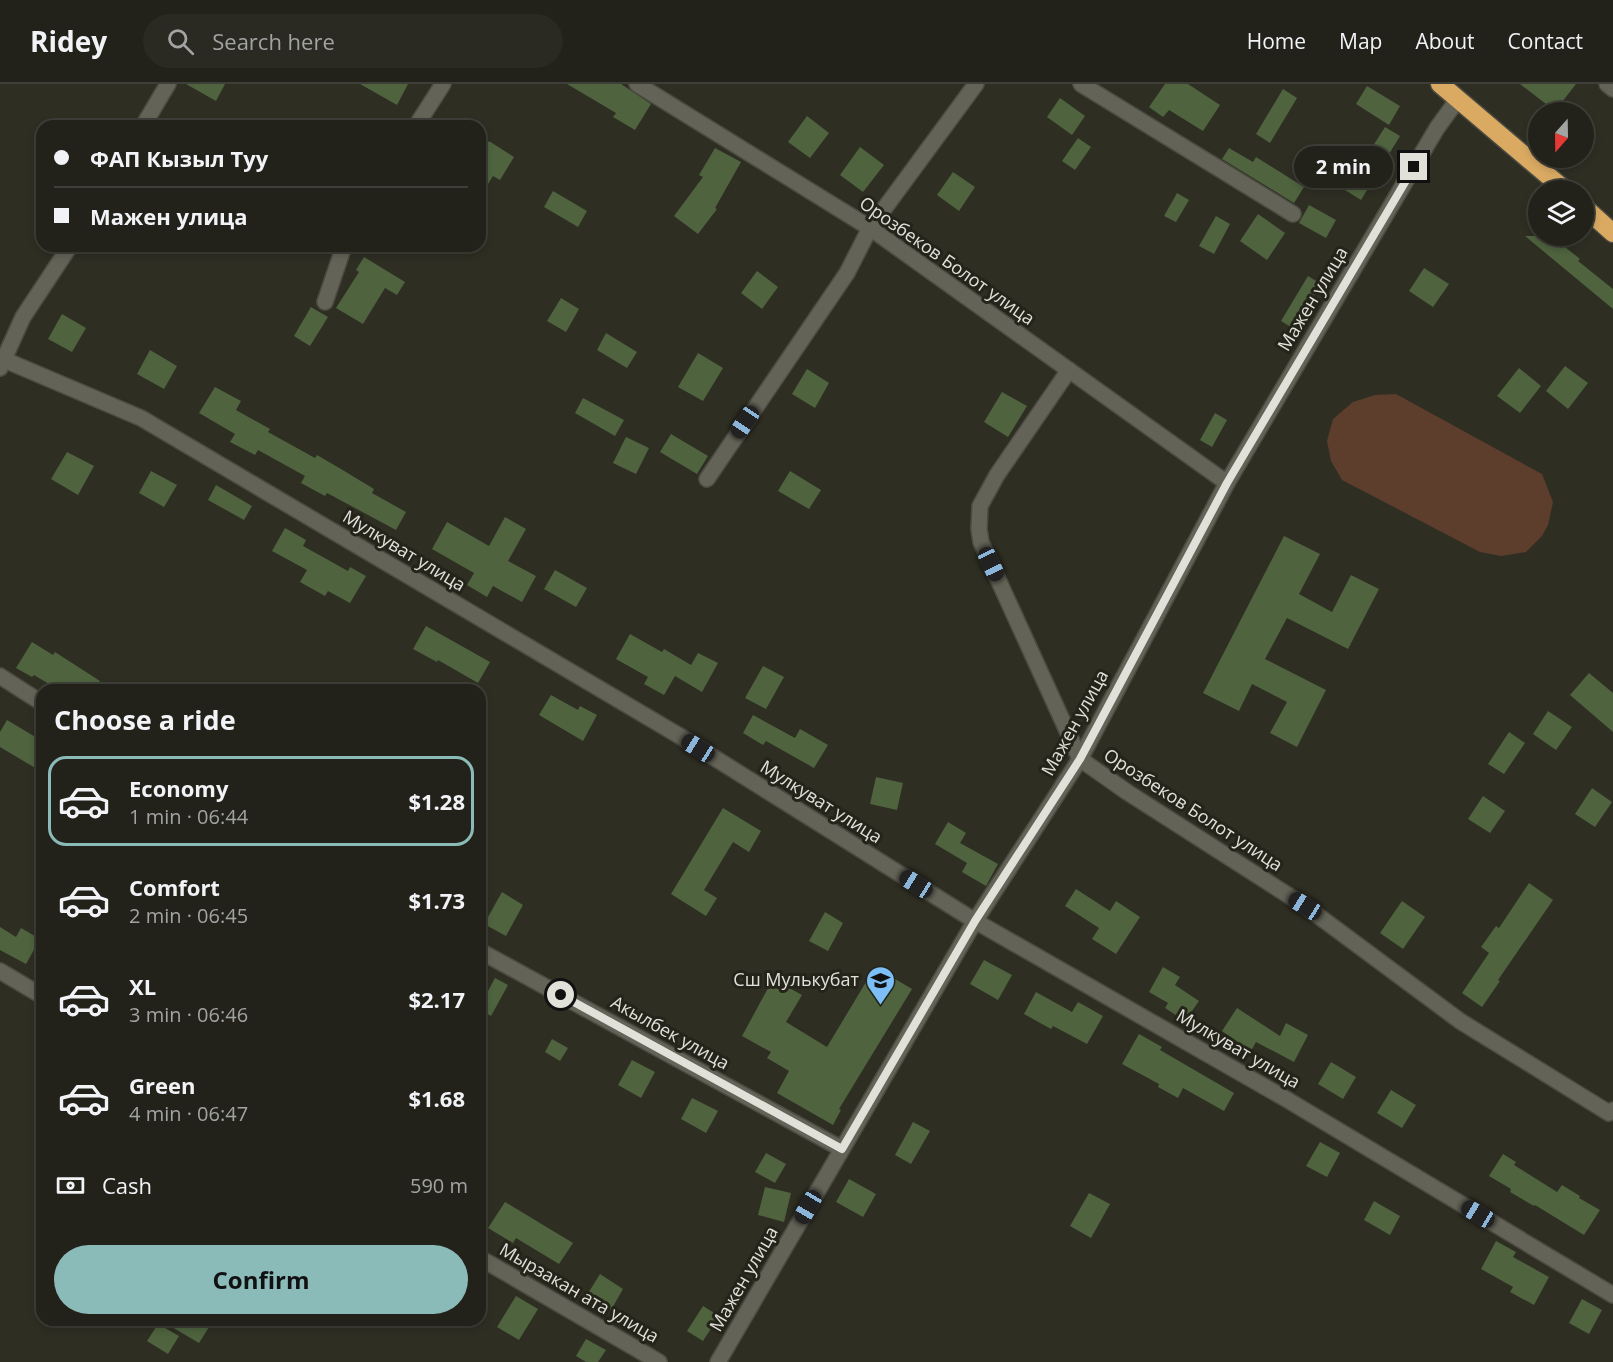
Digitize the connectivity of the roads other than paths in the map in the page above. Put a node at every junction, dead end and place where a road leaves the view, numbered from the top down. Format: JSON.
{"nodes":[{"id":1,"x":168,"y":84,"type":"edge"},
{"id":2,"x":443,"y":84,"type":"edge"},
{"id":3,"x":637,"y":84,"type":"edge"},
{"id":4,"x":976,"y":84,"type":"edge"},
{"id":5,"x":1081,"y":84,"type":"edge"},
{"id":6,"x":1440,"y":84,"type":"edge"},
{"id":7,"x":1607,"y":84,"type":"edge"},
{"id":8,"x":1613,"y":89,"type":"edge"},
{"id":9,"x":1458,"y":99,"type":"junction"},
{"id":10,"x":147,"y":120,"type":"edge"},
{"id":11,"x":420,"y":120,"type":"edge"},
{"id":12,"x":1553,"y":180,"type":"edge"},
{"id":13,"x":1293,"y":214,"type":"dead end"},
{"id":14,"x":1594,"y":216,"type":"edge"},
{"id":15,"x":870,"y":228,"type":"junction"},
{"id":16,"x":1613,"y":233,"type":"edge"},
{"id":17,"x":66,"y":252,"type":"edge"},
{"id":18,"x":342,"y":252,"type":"edge"},
{"id":19,"x":325,"y":302,"type":"dead end"},
{"id":20,"x":1,"y":362,"type":"edge"},
{"id":21,"x":1069,"y":370,"type":"junction"},
{"id":22,"x":707,"y":478,"type":"dead end"},
{"id":23,"x":1227,"y":483,"type":"junction"},
{"id":24,"x":0,"y":676,"type":"edge"},
{"id":25,"x":36,"y":699,"type":"edge"},
{"id":26,"x":1080,"y":759,"type":"junction"},
{"id":27,"x":975,"y":921,"type":"junction"},
{"id":28,"x":486,"y":954,"type":"edge"},
{"id":29,"x":0,"y":971,"type":"edge"},
{"id":30,"x":36,"y":992,"type":"edge"},
{"id":31,"x":1613,"y":1110,"type":"edge"},
{"id":32,"x":842,"y":1149,"type":"junction"},
{"id":33,"x":486,"y":1261,"type":"edge"},
{"id":34,"x":1613,"y":1295,"type":"edge"},
{"id":35,"x":659,"y":1362,"type":"edge"},
{"id":36,"x":718,"y":1362,"type":"edge"}],
"edges":[{"from":1,"to":10,"type":"street"},
{"from":2,"to":11,"type":"street"},
{"from":3,"to":15,"type":"street","name":"Орозбеков Болот улица"},
{"from":4,"to":15,"type":"street"},
{"from":5,"to":13,"type":"street"},
{"from":6,"to":9,"type":"highway"},
{"from":7,"to":8,"type":"street"},
{"from":9,"to":12,"type":"highway"},
{"from":9,"to":23,"type":"street","name":"Мажен улица"},
{"from":14,"to":16,"type":"highway"},
{"from":15,"to":21,"type":"street","name":"Орозбеков Болот улица"},
{"from":15,"to":22,"type":"street"},
{"from":17,"to":20,"type":"street"},
{"from":18,"to":19,"type":"street"},
{"from":20,"to":27,"type":"street","name":"Мулкуват улица"},
{"from":21,"to":23,"type":"street","name":"Орозбеков Болот улица"},
{"from":21,"to":26,"type":"street","name":"Орозбеков Болот улица"},
{"from":23,"to":26,"type":"street","name":"Мажен улица"},
{"from":24,"to":25,"type":"street"},
{"from":26,"to":27,"type":"street","name":"Мажен улица"},
{"from":26,"to":31,"type":"street","name":"Орозбеков Болот улица"},
{"from":27,"to":32,"type":"street","name":"Мажен улица"},
{"from":27,"to":34,"type":"street","name":"Мулкуват улица"},
{"from":28,"to":32,"type":"street","name":"Акылбек улица"},
{"from":29,"to":30,"type":"street"},
{"from":32,"to":36,"type":"street","name":"Мажен улица"},
{"from":33,"to":35,"type":"street","name":"Мырзакан ата улица"}]}
